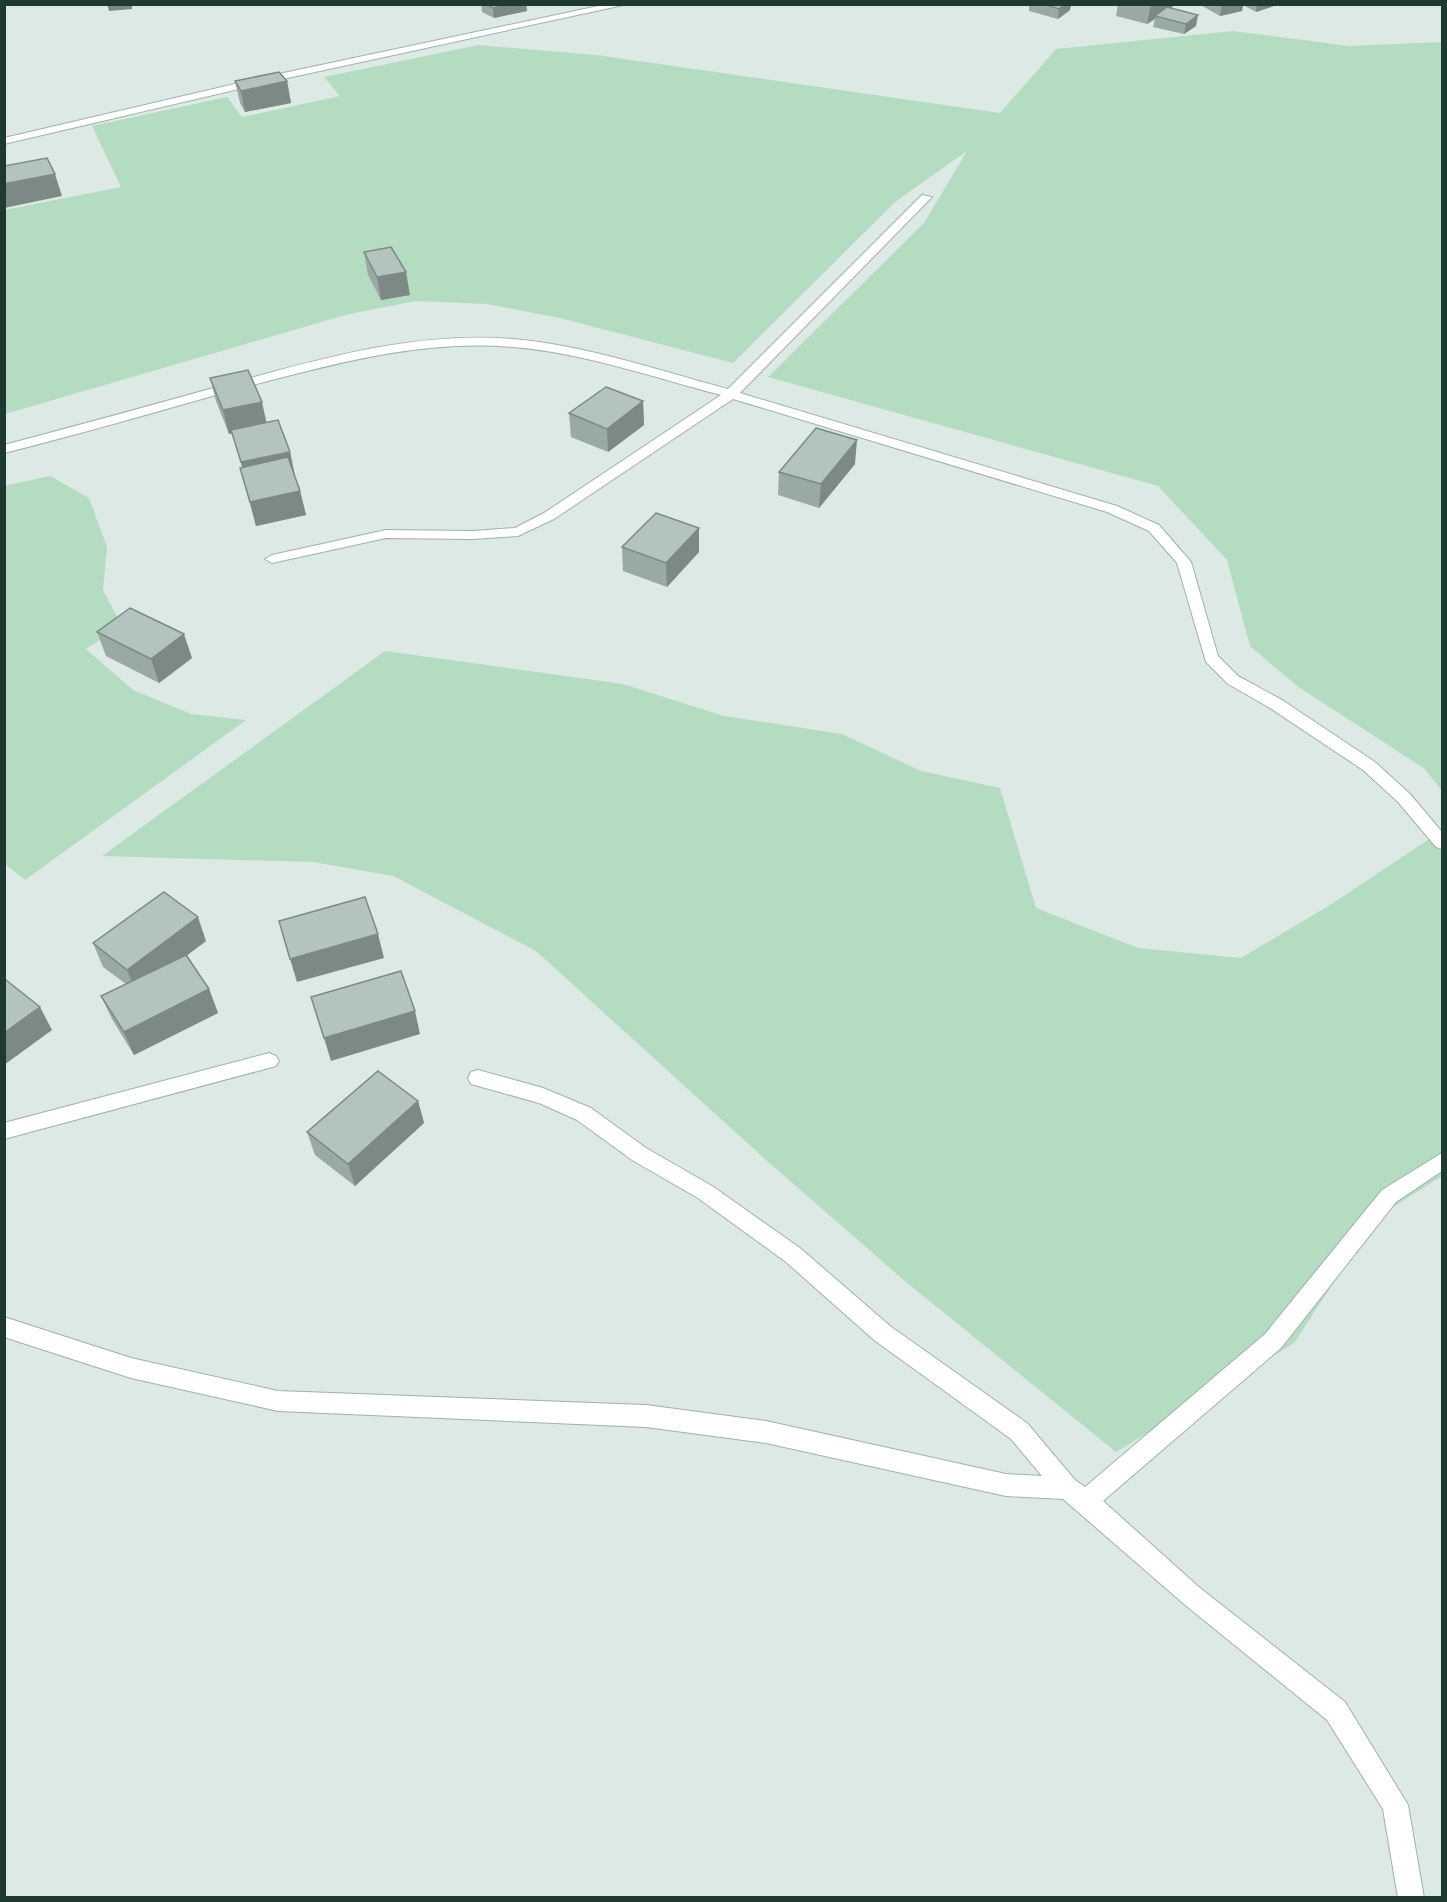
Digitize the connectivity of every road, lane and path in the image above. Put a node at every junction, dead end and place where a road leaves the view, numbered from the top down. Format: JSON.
{"nodes":[{"id":1,"x":624,"y":4,"type":"edge"},
{"id":2,"x":4,"y":141,"type":"edge"},
{"id":3,"x":926,"y":197,"type":"dead end"},
{"id":4,"x":731,"y":394,"type":"junction"},
{"id":5,"x":4,"y":449,"type":"edge"},
{"id":6,"x":272,"y":559,"type":"dead end"},
{"id":7,"x":1443,"y":843,"type":"edge"},
{"id":8,"x":269,"y":1061,"type":"dead end"},
{"id":9,"x":478,"y":1078,"type":"dead end"},
{"id":10,"x":4,"y":1131,"type":"edge"},
{"id":11,"x":1443,"y":1161,"type":"edge"},
{"id":12,"x":4,"y":1327,"type":"edge"},
{"id":13,"x":1076,"y":1495,"type":"junction"},
{"id":14,"x":1411,"y":1898,"type":"edge"}],
"edges":[{"from":1,"to":2,"type":"street"},
{"from":3,"to":4,"type":"street"},
{"from":4,"to":5,"type":"street"},
{"from":4,"to":6,"type":"street"},
{"from":4,"to":7,"type":"street"},
{"from":8,"to":10,"type":"street"},
{"from":9,"to":13,"type":"street"},
{"from":11,"to":13,"type":"street"},
{"from":12,"to":13,"type":"street"},
{"from":13,"to":14,"type":"street"}]}
